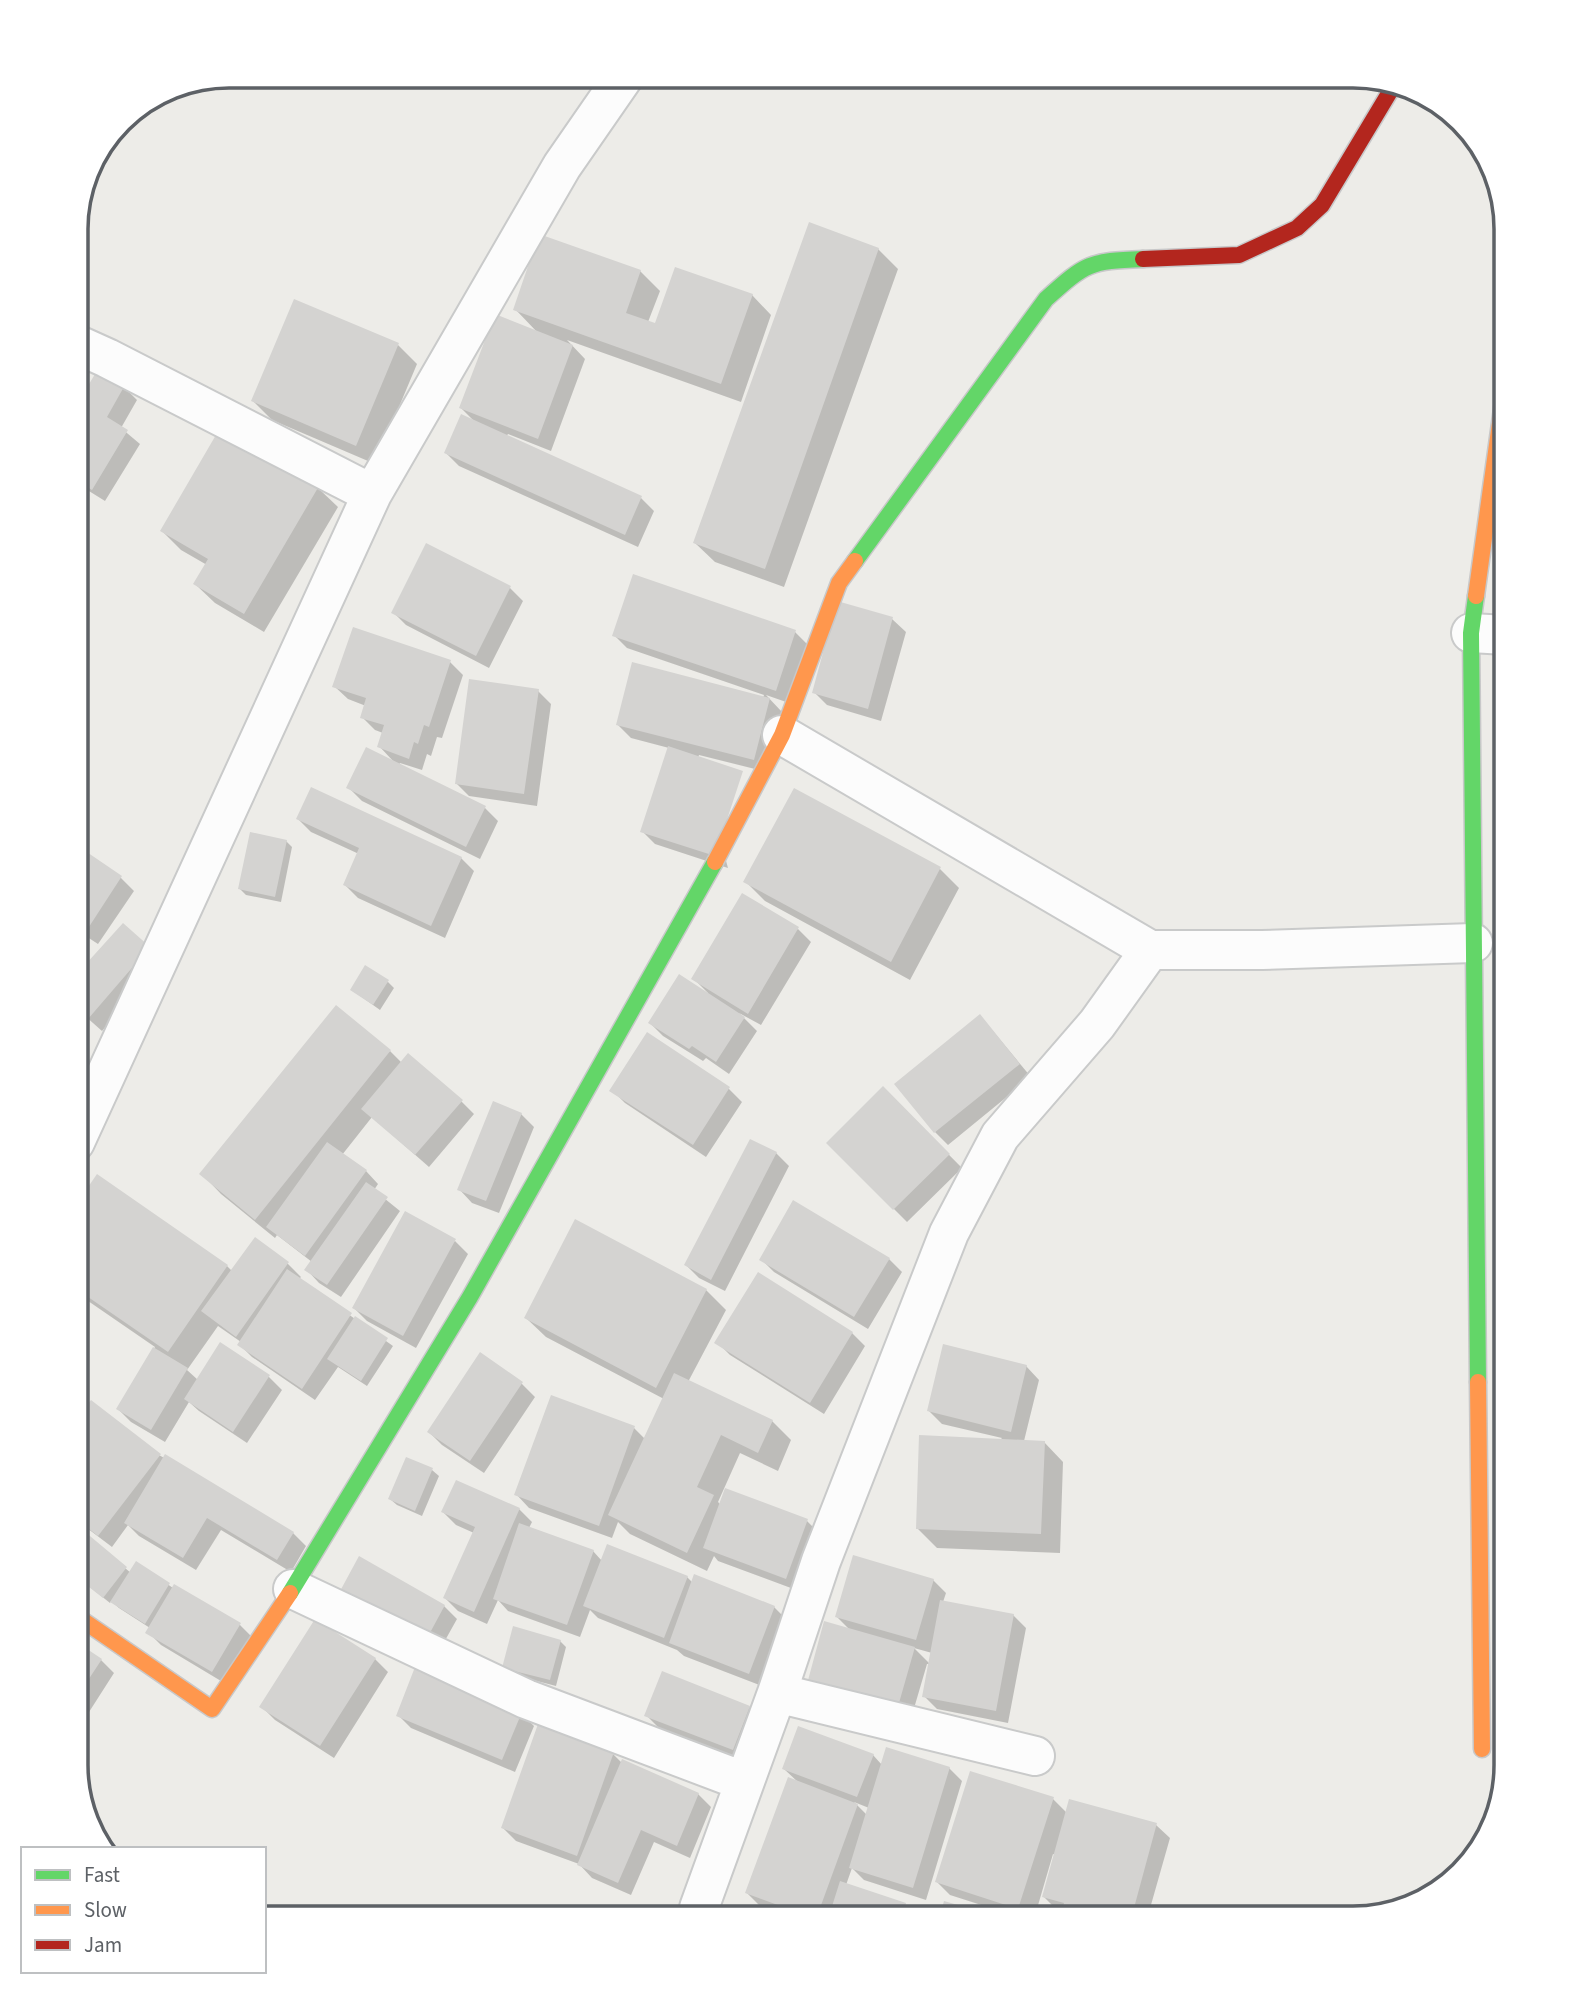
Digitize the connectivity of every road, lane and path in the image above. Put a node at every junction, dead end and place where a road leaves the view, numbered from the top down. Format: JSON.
{"nodes":[{"id":1,"x":616,"y":88,"type":"edge"},
{"id":2,"x":1389,"y":93,"type":"edge"},
{"id":3,"x":88,"y":349,"type":"edge"},
{"id":4,"x":372,"y":494,"type":"junction"},
{"id":5,"x":1494,"y":549,"type":"edge"},
{"id":6,"x":1488,"y":634,"type":"edge"},
{"id":7,"x":782,"y":735,"type":"junction"},
{"id":8,"x":1473,"y":943,"type":"junction"},
{"id":9,"x":1150,"y":950,"type":"junction"},
{"id":10,"x":88,"y":1114,"type":"edge"},
{"id":11,"x":293,"y":1588,"type":"junction"},
{"id":12,"x":88,"y":1624,"type":"edge"},
{"id":13,"x":777,"y":1693,"type":"junction"},
{"id":14,"x":1482,"y":1749,"type":"dead end"},
{"id":15,"x":1035,"y":1755,"type":"dead end"},
{"id":16,"x":743,"y":1781,"type":"junction"},
{"id":17,"x":700,"y":1906,"type":"edge"}],
"edges":[{"from":1,"to":4,"type":"street"},
{"from":2,"to":7,"type":"street"},
{"from":3,"to":4,"type":"street"},
{"from":4,"to":10,"type":"street"},
{"from":5,"to":6,"type":"street"},
{"from":6,"to":8,"type":"street"},
{"from":7,"to":9,"type":"street"},
{"from":7,"to":11,"type":"street"},
{"from":8,"to":9,"type":"street"},
{"from":8,"to":14,"type":"street"},
{"from":9,"to":13,"type":"street"},
{"from":11,"to":12,"type":"street"},
{"from":11,"to":16,"type":"street"},
{"from":13,"to":15,"type":"street"},
{"from":13,"to":16,"type":"street"},
{"from":16,"to":17,"type":"street"}]}
